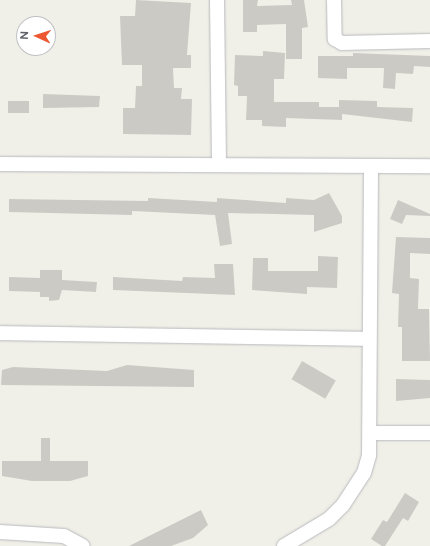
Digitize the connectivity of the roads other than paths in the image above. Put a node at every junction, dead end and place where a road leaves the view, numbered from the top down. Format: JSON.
{"nodes":[{"id":1,"x":217,"y":0,"type":"edge"},
{"id":2,"x":334,"y":0,"type":"edge"},
{"id":3,"x":430,"y":41,"type":"edge"},
{"id":4,"x":0,"y":164,"type":"edge"},
{"id":5,"x":219,"y":165,"type":"junction"},
{"id":6,"x":371,"y":166,"type":"junction"},
{"id":7,"x":430,"y":166,"type":"edge"},
{"id":8,"x":0,"y":333,"type":"edge"},
{"id":9,"x":369,"y":340,"type":"junction"},
{"id":10,"x":371,"y":433,"type":"junction"},
{"id":11,"x":430,"y":433,"type":"edge"},
{"id":12,"x":0,"y":532,"type":"edge"},
{"id":13,"x":83,"y":546,"type":"edge"},
{"id":14,"x":284,"y":546,"type":"edge"}],
"edges":[{"from":1,"to":5,"type":"street"},
{"from":2,"to":3,"type":"street"},
{"from":4,"to":5,"type":"street"},
{"from":5,"to":6,"type":"street"},
{"from":6,"to":7,"type":"street"},
{"from":6,"to":9,"type":"street"},
{"from":8,"to":9,"type":"street"},
{"from":9,"to":10,"type":"street"},
{"from":10,"to":11,"type":"street"},
{"from":10,"to":14,"type":"street"},
{"from":12,"to":13,"type":"street"}]}
